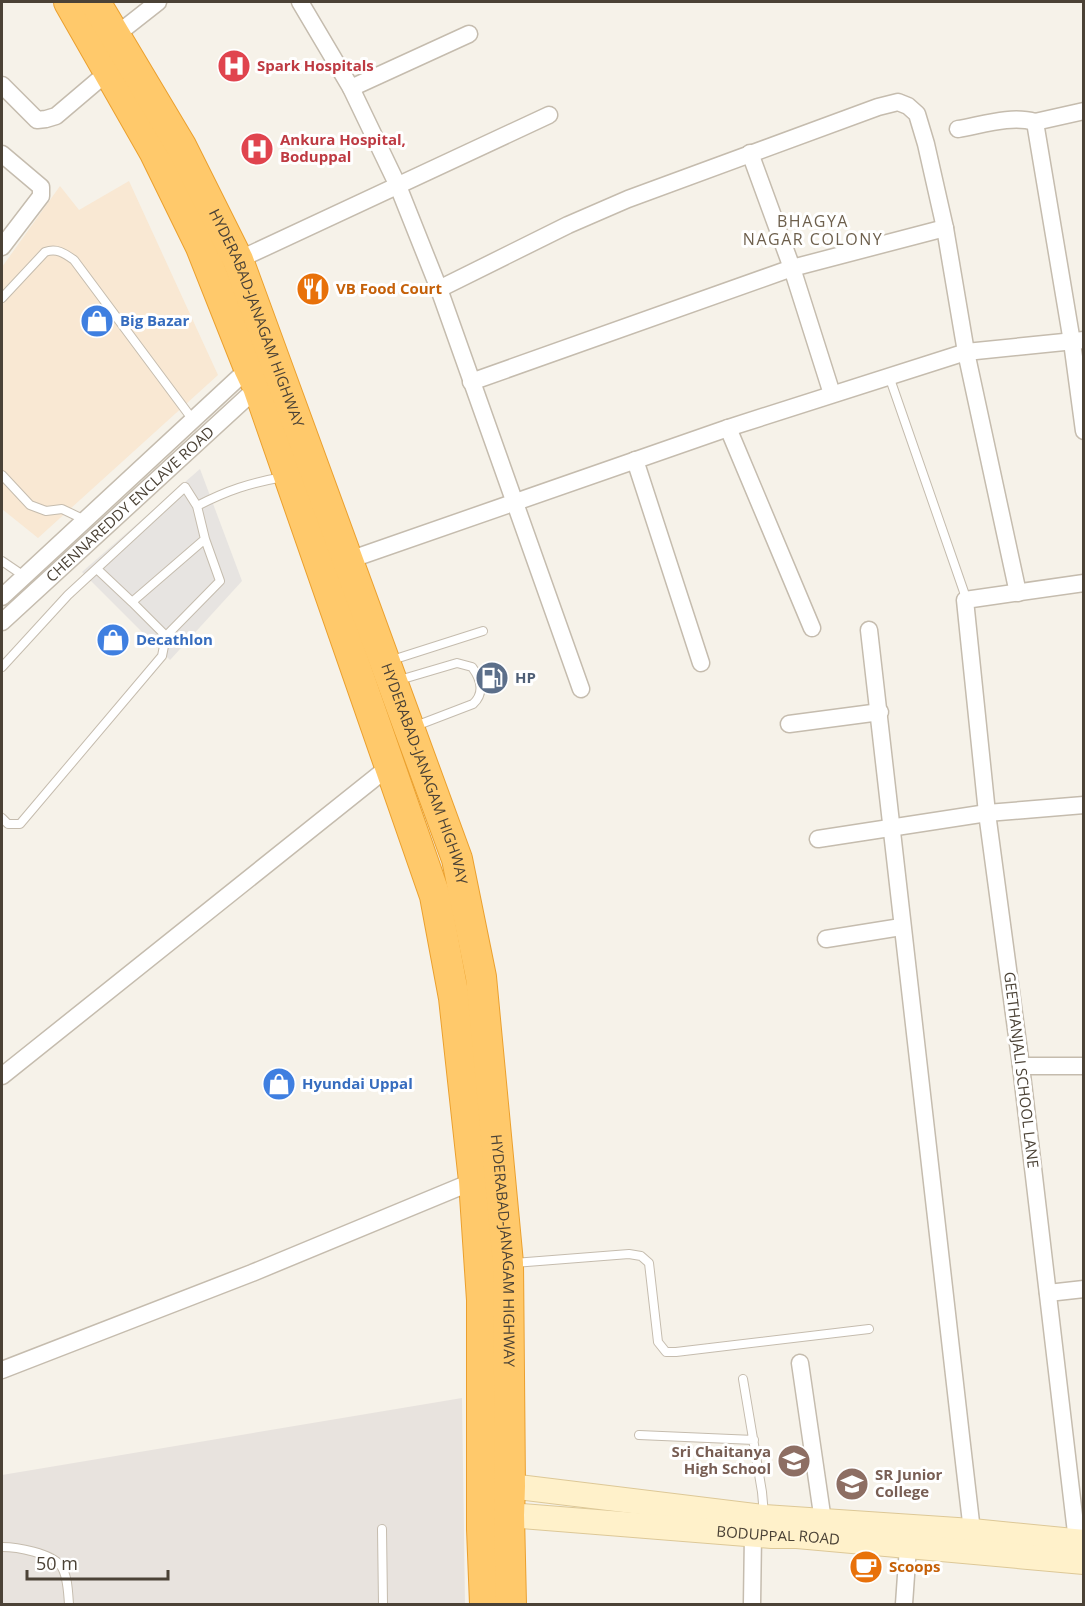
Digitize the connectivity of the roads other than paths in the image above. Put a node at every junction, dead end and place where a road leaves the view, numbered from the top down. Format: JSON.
{"nodes":[{"id":1,"x":69,"y":2,"type":"edge"},
{"id":2,"x":95,"y":2,"type":"edge"},
{"id":3,"x":158,"y":2,"type":"edge"},
{"id":4,"x":300,"y":2,"type":"edge"},
{"id":5,"x":469,"y":34,"type":"dead end"},
{"id":6,"x":116,"y":35,"type":"junction"},
{"id":7,"x":121,"y":76,"type":"junction"},
{"id":8,"x":2,"y":85,"type":"edge"},
{"id":9,"x":351,"y":88,"type":"junction"},
{"id":10,"x":1083,"y":111,"type":"edge"},
{"id":11,"x":549,"y":115,"type":"dead end"},
{"id":12,"x":1035,"y":122,"type":"junction"},
{"id":13,"x":958,"y":129,"type":"dead end"},
{"id":14,"x":750,"y":153,"type":"junction"},
{"id":15,"x":2,"y":154,"type":"edge"},
{"id":16,"x":398,"y":186,"type":"junction"},
{"id":17,"x":945,"y":228,"type":"junction"},
{"id":18,"x":2,"y":247,"type":"edge"},
{"id":19,"x":238,"y":260,"type":"junction"},
{"id":20,"x":792,"y":268,"type":"junction"},
{"id":21,"x":439,"y":289,"type":"junction"},
{"id":22,"x":2,"y":298,"type":"edge"},
{"id":23,"x":1078,"y":341,"type":"edge"},
{"id":24,"x":966,"y":352,"type":"junction"},
{"id":25,"x":890,"y":376,"type":"junction"},
{"id":26,"x":254,"y":377,"type":"junction"},
{"id":27,"x":471,"y":381,"type":"junction"},
{"id":28,"x":832,"y":394,"type":"junction"},
{"id":29,"x":193,"y":420,"type":"junction"},
{"id":30,"x":728,"y":428,"type":"junction"},
{"id":31,"x":1083,"y":431,"type":"edge"},
{"id":32,"x":635,"y":460,"type":"junction"},
{"id":33,"x":2,"y":475,"type":"edge"},
{"id":34,"x":290,"y":475,"type":"junction"},
{"id":35,"x":514,"y":502,"type":"junction"},
{"id":36,"x":197,"y":506,"type":"junction"},
{"id":37,"x":85,"y":520,"type":"junction"},
{"id":38,"x":205,"y":539,"type":"junction"},
{"id":39,"x":349,"y":560,"type":"junction"},
{"id":40,"x":2,"y":561,"type":"edge"},
{"id":41,"x":97,"y":569,"type":"junction"},
{"id":42,"x":24,"y":576,"type":"junction"},
{"id":43,"x":1083,"y":583,"type":"edge"},
{"id":44,"x":1018,"y":593,"type":"junction"},
{"id":45,"x":2,"y":597,"type":"edge"},
{"id":46,"x":965,"y":600,"type":"junction"},
{"id":47,"x":132,"y":602,"type":"junction"},
{"id":48,"x":2,"y":622,"type":"edge"},
{"id":49,"x":812,"y":628,"type":"dead end"},
{"id":50,"x":869,"y":630,"type":"dead end"},
{"id":51,"x":483,"y":631,"type":"dead end"},
{"id":52,"x":166,"y":636,"type":"junction"},
{"id":53,"x":701,"y":663,"type":"dead end"},
{"id":54,"x":2,"y":667,"type":"edge"},
{"id":55,"x":389,"y":672,"type":"junction"},
{"id":56,"x":581,"y":689,"type":"dead end"},
{"id":57,"x":879,"y":712,"type":"junction"},
{"id":58,"x":789,"y":724,"type":"dead end"},
{"id":59,"x":410,"y":728,"type":"junction"},
{"id":60,"x":391,"y":765,"type":"junction"},
{"id":61,"x":1083,"y":805,"type":"edge"},
{"id":62,"x":987,"y":813,"type":"junction"},
{"id":63,"x":2,"y":818,"type":"edge"},
{"id":64,"x":892,"y":827,"type":"junction"},
{"id":65,"x":818,"y":839,"type":"dead end"},
{"id":66,"x":901,"y":927,"type":"junction"},
{"id":67,"x":826,"y":939,"type":"dead end"},
{"id":68,"x":1022,"y":1066,"type":"junction"},
{"id":69,"x":1083,"y":1066,"type":"edge"},
{"id":70,"x":2,"y":1076,"type":"edge"},
{"id":71,"x":482,"y":1133,"type":"junction"},
{"id":72,"x":474,"y":1181,"type":"junction"},
{"id":73,"x":508,"y":1263,"type":"junction"},
{"id":74,"x":1083,"y":1289,"type":"edge"},
{"id":75,"x":1048,"y":1293,"type":"junction"},
{"id":76,"x":869,"y":1329,"type":"dead end"},
{"id":77,"x":800,"y":1363,"type":"dead end"},
{"id":78,"x":2,"y":1370,"type":"edge"},
{"id":79,"x":743,"y":1379,"type":"dead end"},
{"id":80,"x":639,"y":1436,"type":"dead end"},
{"id":81,"x":754,"y":1440,"type":"junction"},
{"id":82,"x":509,"y":1500,"type":"junction"},
{"id":83,"x":823,"y":1521,"type":"junction"},
{"id":84,"x":758,"y":1526,"type":"junction"},
{"id":85,"x":382,"y":1529,"type":"dead end"},
{"id":86,"x":972,"y":1531,"type":"junction"},
{"id":87,"x":2,"y":1547,"type":"edge"},
{"id":88,"x":908,"y":1547,"type":"junction"},
{"id":89,"x":1081,"y":1548,"type":"edge"},
{"id":90,"x":69,"y":1605,"type":"edge"},
{"id":91,"x":383,"y":1605,"type":"edge"},
{"id":92,"x":485,"y":1605,"type":"edge"},
{"id":93,"x":511,"y":1605,"type":"edge"},
{"id":94,"x":752,"y":1605,"type":"edge"},
{"id":95,"x":904,"y":1605,"type":"edge"}],
"edges":[{"from":1,"to":7,"type":"highway","name":"HYDERABAD-JANAGAM HIGHWAY"},
{"from":2,"to":6,"type":"highway","name":"HYDERABAD-JANAGAM HIGHWAY"},
{"from":3,"to":6,"type":"street"},
{"from":4,"to":9,"type":"street"},
{"from":5,"to":9,"type":"street"},
{"from":6,"to":7,"type":"highway","name":"HYDERABAD-JANAGAM HIGHWAY"},
{"from":7,"to":8,"type":"street"},
{"from":7,"to":19,"type":"highway","name":"HYDERABAD-JANAGAM HIGHWAY"},
{"from":7,"to":26,"type":"highway","name":"HYDERABAD-JANAGAM HIGHWAY"},
{"from":9,"to":16,"type":"street"},
{"from":10,"to":12,"type":"street"},
{"from":11,"to":16,"type":"street"},
{"from":12,"to":13,"type":"street"},
{"from":12,"to":23,"type":"street"},
{"from":14,"to":17,"type":"street"},
{"from":14,"to":20,"type":"street"},
{"from":14,"to":21,"type":"street"},
{"from":15,"to":18,"type":"street"},
{"from":16,"to":19,"type":"street"},
{"from":16,"to":21,"type":"street"},
{"from":17,"to":20,"type":"street"},
{"from":17,"to":24,"type":"street"},
{"from":19,"to":39,"type":"highway","name":"HYDERABAD-JANAGAM HIGHWAY"},
{"from":20,"to":27,"type":"street"},
{"from":20,"to":28,"type":"street"},
{"from":21,"to":27,"type":"street"},
{"from":22,"to":29,"type":"lane"},
{"from":23,"to":24,"type":"street"},
{"from":23,"to":31,"type":"street"},
{"from":24,"to":25,"type":"street"},
{"from":24,"to":44,"type":"street"},
{"from":25,"to":28,"type":"street"},
{"from":25,"to":46,"type":"lane"},
{"from":26,"to":29,"type":"street","name":"CHENNAREDDY ENCLAVE ROAD"},
{"from":26,"to":34,"type":"highway","name":"HYDERABAD-JANAGAM HIGHWAY"},
{"from":26,"to":48,"type":"street","name":"CHENNAREDDY ENCLAVE ROAD"},
{"from":27,"to":35,"type":"street"},
{"from":28,"to":30,"type":"street"},
{"from":29,"to":37,"type":"street","name":"CHENNAREDDY ENCLAVE ROAD"},
{"from":30,"to":32,"type":"street"},
{"from":30,"to":49,"type":"street"},
{"from":32,"to":35,"type":"street"},
{"from":32,"to":53,"type":"street"},
{"from":33,"to":37,"type":"lane"},
{"from":34,"to":36,"type":"lane"},
{"from":34,"to":60,"type":"highway","name":"HYDERABAD-JANAGAM HIGHWAY"},
{"from":35,"to":39,"type":"street"},
{"from":35,"to":56,"type":"street"},
{"from":36,"to":38,"type":"lane"},
{"from":36,"to":41,"type":"lane"},
{"from":37,"to":42,"type":"street","name":"CHENNAREDDY ENCLAVE ROAD"},
{"from":38,"to":47,"type":"lane"},
{"from":38,"to":52,"type":"lane"},
{"from":39,"to":55,"type":"highway","name":"HYDERABAD-JANAGAM HIGHWAY"},
{"from":40,"to":42,"type":"lane"},
{"from":41,"to":47,"type":"lane"},
{"from":41,"to":54,"type":"lane"},
{"from":42,"to":45,"type":"street","name":"CHENNAREDDY ENCLAVE ROAD"},
{"from":43,"to":44,"type":"street"},
{"from":44,"to":46,"type":"street"},
{"from":46,"to":62,"type":"street","name":"GEETHANJALI SCHOOL LANE"},
{"from":47,"to":52,"type":"lane"},
{"from":50,"to":57,"type":"street"},
{"from":51,"to":55,"type":"lane"},
{"from":52,"to":63,"type":"lane"},
{"from":55,"to":59,"type":"highway","name":"HYDERABAD-JANAGAM HIGHWAY"},
{"from":55,"to":59,"type":"lane"},
{"from":57,"to":58,"type":"street"},
{"from":57,"to":64,"type":"street"},
{"from":59,"to":71,"type":"highway","name":"HYDERABAD-JANAGAM HIGHWAY"},
{"from":60,"to":70,"type":"street"},
{"from":60,"to":71,"type":"highway","name":"HYDERABAD-JANAGAM HIGHWAY"},
{"from":61,"to":62,"type":"street"},
{"from":62,"to":64,"type":"street"},
{"from":62,"to":68,"type":"street","name":"GEETHANJALI SCHOOL LANE"},
{"from":64,"to":65,"type":"street"},
{"from":64,"to":66,"type":"street"},
{"from":66,"to":67,"type":"street"},
{"from":66,"to":86,"type":"street"},
{"from":68,"to":69,"type":"street"},
{"from":68,"to":75,"type":"street","name":"GEETHANJALI SCHOOL LANE"},
{"from":71,"to":72,"type":"highway","name":"HYDERABAD-JANAGAM HIGHWAY"},
{"from":71,"to":73,"type":"highway","name":"HYDERABAD-JANAGAM HIGHWAY"},
{"from":72,"to":78,"type":"street"},
{"from":72,"to":92,"type":"highway","name":"HYDERABAD-JANAGAM HIGHWAY"},
{"from":73,"to":76,"type":"lane"},
{"from":73,"to":82,"type":"highway","name":"HYDERABAD-JANAGAM HIGHWAY"},
{"from":74,"to":75,"type":"street"},
{"from":75,"to":89,"type":"street","name":"GEETHANJALI SCHOOL LANE"},
{"from":77,"to":83,"type":"street"},
{"from":79,"to":81,"type":"lane"},
{"from":80,"to":81,"type":"lane"},
{"from":81,"to":84,"type":"lane"},
{"from":82,"to":84,"type":"street","name":"BODUPPAL ROAD"},
{"from":82,"to":93,"type":"highway","name":"HYDERABAD-JANAGAM HIGHWAY"},
{"from":83,"to":84,"type":"street","name":"BODUPPAL ROAD"},
{"from":83,"to":86,"type":"street","name":"BODUPPAL ROAD"},
{"from":84,"to":88,"type":"street","name":"BODUPPAL ROAD"},
{"from":84,"to":94,"type":"street"},
{"from":85,"to":91,"type":"lane"},
{"from":86,"to":89,"type":"street","name":"BODUPPAL ROAD"},
{"from":87,"to":90,"type":"lane"},
{"from":88,"to":89,"type":"street","name":"BODUPPAL ROAD"},
{"from":88,"to":95,"type":"street"}]}
